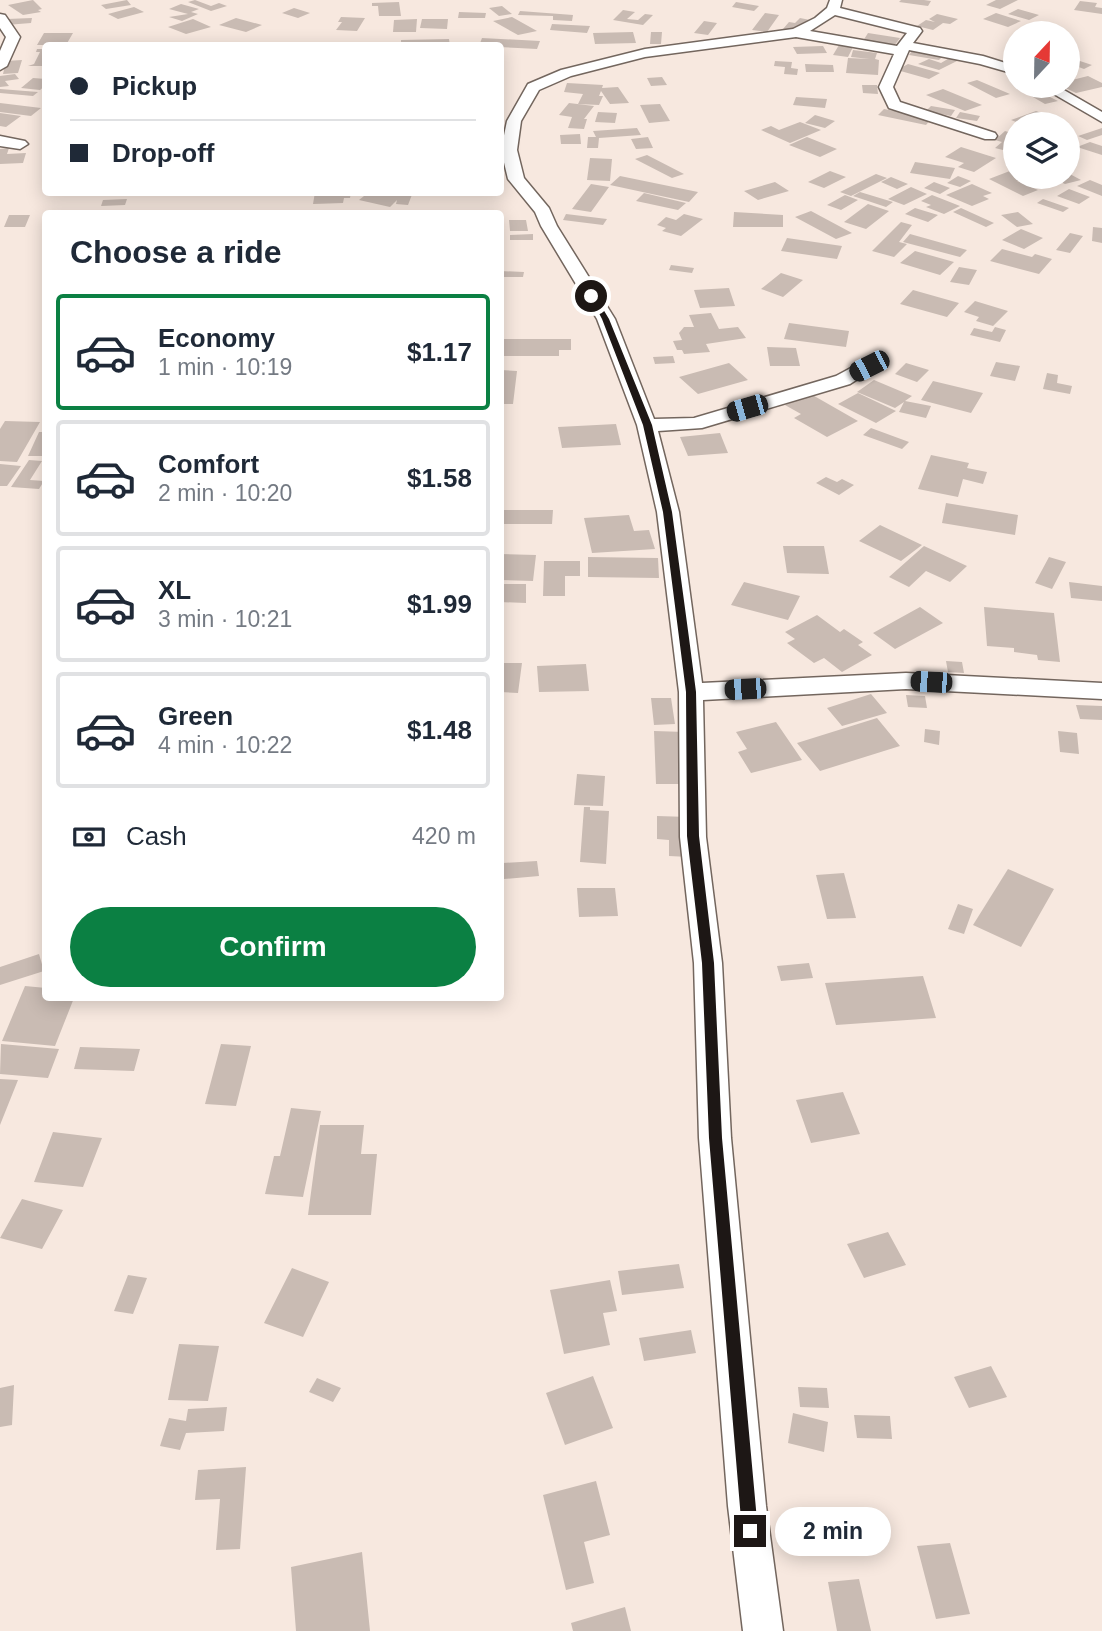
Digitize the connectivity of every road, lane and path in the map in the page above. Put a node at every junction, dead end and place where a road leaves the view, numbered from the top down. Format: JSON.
{"nodes":[{"id":1,"x":834,"y":5,"type":"edge"},
{"id":2,"x":0,"y":18,"type":"edge"},
{"id":3,"x":796,"y":33,"type":"junction"},
{"id":4,"x":903,"y":48,"type":"junction"},
{"id":5,"x":0,"y":66,"type":"edge"},
{"id":6,"x":1003,"y":66,"type":"edge"},
{"id":7,"x":1068,"y":98,"type":"edge"},
{"id":8,"x":1102,"y":118,"type":"edge"},
{"id":9,"x":990,"y":136,"type":"dead end"},
{"id":10,"x":0,"y":141,"type":"edge"},
{"id":11,"x":20,"y":144,"type":"dead end"},
{"id":12,"x":869,"y":366,"type":"dead end"},
{"id":13,"x":647,"y":425,"type":"junction"},
{"id":14,"x":1102,"y":691,"type":"edge"},
{"id":15,"x":691,"y":692,"type":"junction"},
{"id":16,"x":763,"y":1631,"type":"edge"}],
"edges":[{"from":1,"to":3,"type":"street"},
{"from":1,"to":4,"type":"street"},
{"from":2,"to":5,"type":"street"},
{"from":3,"to":4,"type":"street"},
{"from":3,"to":13,"type":"street"},
{"from":4,"to":6,"type":"street"},
{"from":4,"to":9,"type":"street"},
{"from":7,"to":8,"type":"street"},
{"from":10,"to":11,"type":"street"},
{"from":12,"to":13,"type":"street"},
{"from":13,"to":15,"type":"street"},
{"from":14,"to":15,"type":"street"},
{"from":15,"to":16,"type":"street"}]}
